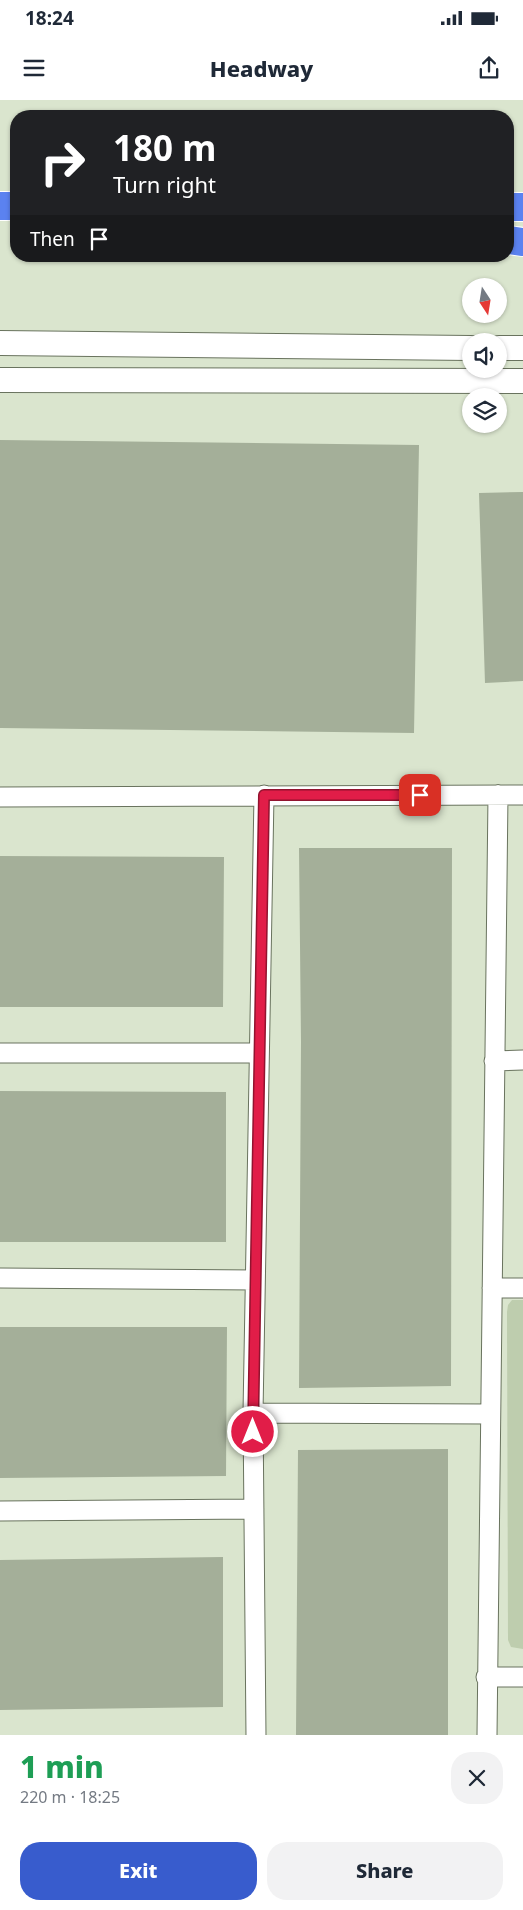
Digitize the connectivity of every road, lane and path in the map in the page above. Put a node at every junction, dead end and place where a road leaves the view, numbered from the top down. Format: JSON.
{"nodes":[{"id":1,"x":0,"y":343,"type":"edge"},
{"id":2,"x":462,"y":348,"type":"edge"},
{"id":3,"x":507,"y":348,"type":"edge"},
{"id":4,"x":523,"y":348,"type":"edge"},
{"id":5,"x":0,"y":380,"type":"edge"},
{"id":6,"x":523,"y":381,"type":"edge"},
{"id":7,"x":264,"y":795,"type":"junction"},
{"id":8,"x":498,"y":795,"type":"junction"},
{"id":9,"x":523,"y":796,"type":"edge"},
{"id":10,"x":0,"y":797,"type":"edge"},
{"id":11,"x":0,"y":1053,"type":"edge"},
{"id":12,"x":259,"y":1053,"type":"junction"},
{"id":13,"x":523,"y":1060,"type":"edge"},
{"id":14,"x":494,"y":1061,"type":"junction"},
{"id":15,"x":0,"y":1278,"type":"edge"},
{"id":16,"x":255,"y":1280,"type":"junction"},
{"id":17,"x":492,"y":1288,"type":"junction"},
{"id":18,"x":523,"y":1288,"type":"edge"},
{"id":19,"x":253,"y":1413,"type":"junction"},
{"id":20,"x":489,"y":1414,"type":"junction"},
{"id":21,"x":254,"y":1509,"type":"junction"},
{"id":22,"x":0,"y":1510,"type":"edge"},
{"id":23,"x":486,"y":1677,"type":"junction"},
{"id":24,"x":523,"y":1677,"type":"edge"},
{"id":25,"x":256,"y":1735,"type":"edge"},
{"id":26,"x":487,"y":1735,"type":"edge"}],
"edges":[{"from":1,"to":2,"type":"street"},
{"from":3,"to":4,"type":"street"},
{"from":5,"to":6,"type":"street"},
{"from":7,"to":8,"type":"street"},
{"from":7,"to":10,"type":"street"},
{"from":7,"to":12,"type":"street"},
{"from":8,"to":9,"type":"street"},
{"from":8,"to":14,"type":"street"},
{"from":11,"to":12,"type":"street"},
{"from":12,"to":16,"type":"street"},
{"from":13,"to":14,"type":"street"},
{"from":14,"to":17,"type":"street"},
{"from":15,"to":16,"type":"street"},
{"from":16,"to":19,"type":"street"},
{"from":17,"to":18,"type":"street"},
{"from":17,"to":20,"type":"street"},
{"from":19,"to":20,"type":"street"},
{"from":19,"to":21,"type":"street"},
{"from":20,"to":23,"type":"street"},
{"from":21,"to":22,"type":"street"},
{"from":21,"to":25,"type":"street"},
{"from":23,"to":24,"type":"street"},
{"from":23,"to":26,"type":"street"}]}
